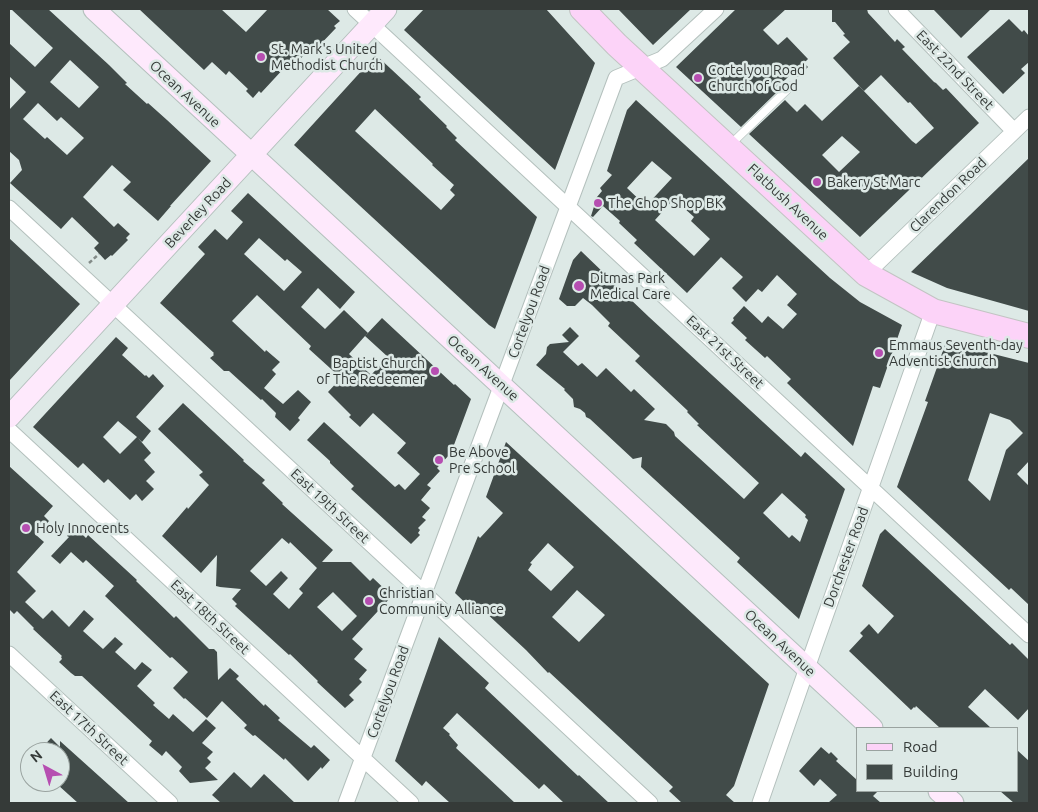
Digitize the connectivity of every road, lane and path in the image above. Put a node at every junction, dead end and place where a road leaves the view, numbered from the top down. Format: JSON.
{"nodes":[{"id":1,"x":95,"y":9,"type":"edge"},
{"id":2,"x":355,"y":9,"type":"edge"},
{"id":3,"x":386,"y":9,"type":"edge"},
{"id":4,"x":582,"y":9,"type":"edge"},
{"id":5,"x":716,"y":9,"type":"edge"},
{"id":6,"x":896,"y":9,"type":"edge"},
{"id":7,"x":372,"y":24,"type":"junction"},
{"id":8,"x":641,"y":67,"type":"junction"},
{"id":9,"x":791,"y":86,"type":"dead end"},
{"id":10,"x":1029,"y":117,"type":"edge"},
{"id":11,"x":1014,"y":131,"type":"junction"},
{"id":12,"x":727,"y":147,"type":"junction"},
{"id":13,"x":251,"y":155,"type":"junction"},
{"id":14,"x":569,"y":207,"type":"junction"},
{"id":15,"x":9,"y":208,"type":"edge"},
{"id":16,"x":99,"y":254,"type":"dead end"},
{"id":17,"x":88,"y":265,"type":"dead end"},
{"id":18,"x":866,"y":274,"type":"junction"},
{"id":19,"x":112,"y":305,"type":"junction"},
{"id":20,"x":933,"y":311,"type":"junction"},
{"id":21,"x":1029,"y":336,"type":"edge"},
{"id":22,"x":502,"y":385,"type":"junction"},
{"id":23,"x":9,"y":417,"type":"edge"},
{"id":24,"x":9,"y":430,"type":"edge"},
{"id":25,"x":871,"y":487,"type":"junction"},
{"id":26,"x":424,"y":594,"type":"junction"},
{"id":27,"x":1029,"y":635,"type":"edge"},
{"id":28,"x":9,"y":654,"type":"edge"},
{"id":29,"x":807,"y":668,"type":"junction"},
{"id":30,"x":871,"y":727,"type":"edge"},
{"id":31,"x":363,"y":759,"type":"junction"},
{"id":32,"x":941,"y":792,"type":"edge"},
{"id":33,"x":170,"y":803,"type":"edge"},
{"id":34,"x":346,"y":803,"type":"edge"},
{"id":35,"x":411,"y":803,"type":"edge"},
{"id":36,"x":650,"y":803,"type":"edge"},
{"id":37,"x":760,"y":803,"type":"edge"},
{"id":38,"x":953,"y":803,"type":"edge"}],
"edges":[{"from":1,"to":13,"type":"main road","name":"Ocean Avenue"},
{"from":2,"to":7,"type":"street","name":"East 21st Street"},
{"from":3,"to":7,"type":"main road","name":"Beverley Road"},
{"from":4,"to":8,"type":"main road","name":"Flatbush Avenue"},
{"from":5,"to":8,"type":"street","name":"Cortelyou Road"},
{"from":6,"to":11,"type":"street","name":"East 22nd Street"},
{"from":7,"to":13,"type":"main road","name":"Beverley Road"},
{"from":7,"to":14,"type":"street","name":"East 21st Street"},
{"from":8,"to":12,"type":"main road","name":"Flatbush Avenue"},
{"from":8,"to":14,"type":"street","name":"Cortelyou Road"},
{"from":9,"to":12,"type":"lane"},
{"from":10,"to":11,"type":"street","name":"Clarendon Road"},
{"from":11,"to":18,"type":"street","name":"Clarendon Road"},
{"from":12,"to":18,"type":"main road","name":"Flatbush Avenue"},
{"from":13,"to":19,"type":"main road","name":"Beverley Road"},
{"from":13,"to":22,"type":"main road","name":"Ocean Avenue"},
{"from":14,"to":22,"type":"street","name":"Cortelyou Road"},
{"from":14,"to":25,"type":"street","name":"East 21st Street"},
{"from":15,"to":19,"type":"street","name":"East 19th Street"},
{"from":16,"to":17,"type":"path"},
{"from":18,"to":20,"type":"main road","name":"Flatbush Avenue"},
{"from":19,"to":23,"type":"main road","name":"Beverley Road"},
{"from":19,"to":26,"type":"street","name":"East 19th Street"},
{"from":20,"to":21,"type":"main road","name":"Flatbush Avenue"},
{"from":20,"to":25,"type":"street","name":"Dorchester Road"},
{"from":22,"to":26,"type":"street","name":"Cortelyou Road"},
{"from":22,"to":29,"type":"main road","name":"Ocean Avenue"},
{"from":24,"to":31,"type":"street","name":"East 18th Street"},
{"from":25,"to":27,"type":"street","name":"East 21st Street"},
{"from":25,"to":29,"type":"street","name":"Dorchester Road"},
{"from":26,"to":31,"type":"street","name":"Cortelyou Road"},
{"from":26,"to":36,"type":"street","name":"East 19th Street"},
{"from":28,"to":33,"type":"street","name":"East 17th Street"},
{"from":29,"to":30,"type":"main road","name":"Ocean Avenue"},
{"from":29,"to":37,"type":"street","name":"Dorchester Road"},
{"from":31,"to":34,"type":"street","name":"Cortelyou Road"},
{"from":31,"to":35,"type":"street","name":"East 18th Street"},
{"from":32,"to":38,"type":"main road"}]}
